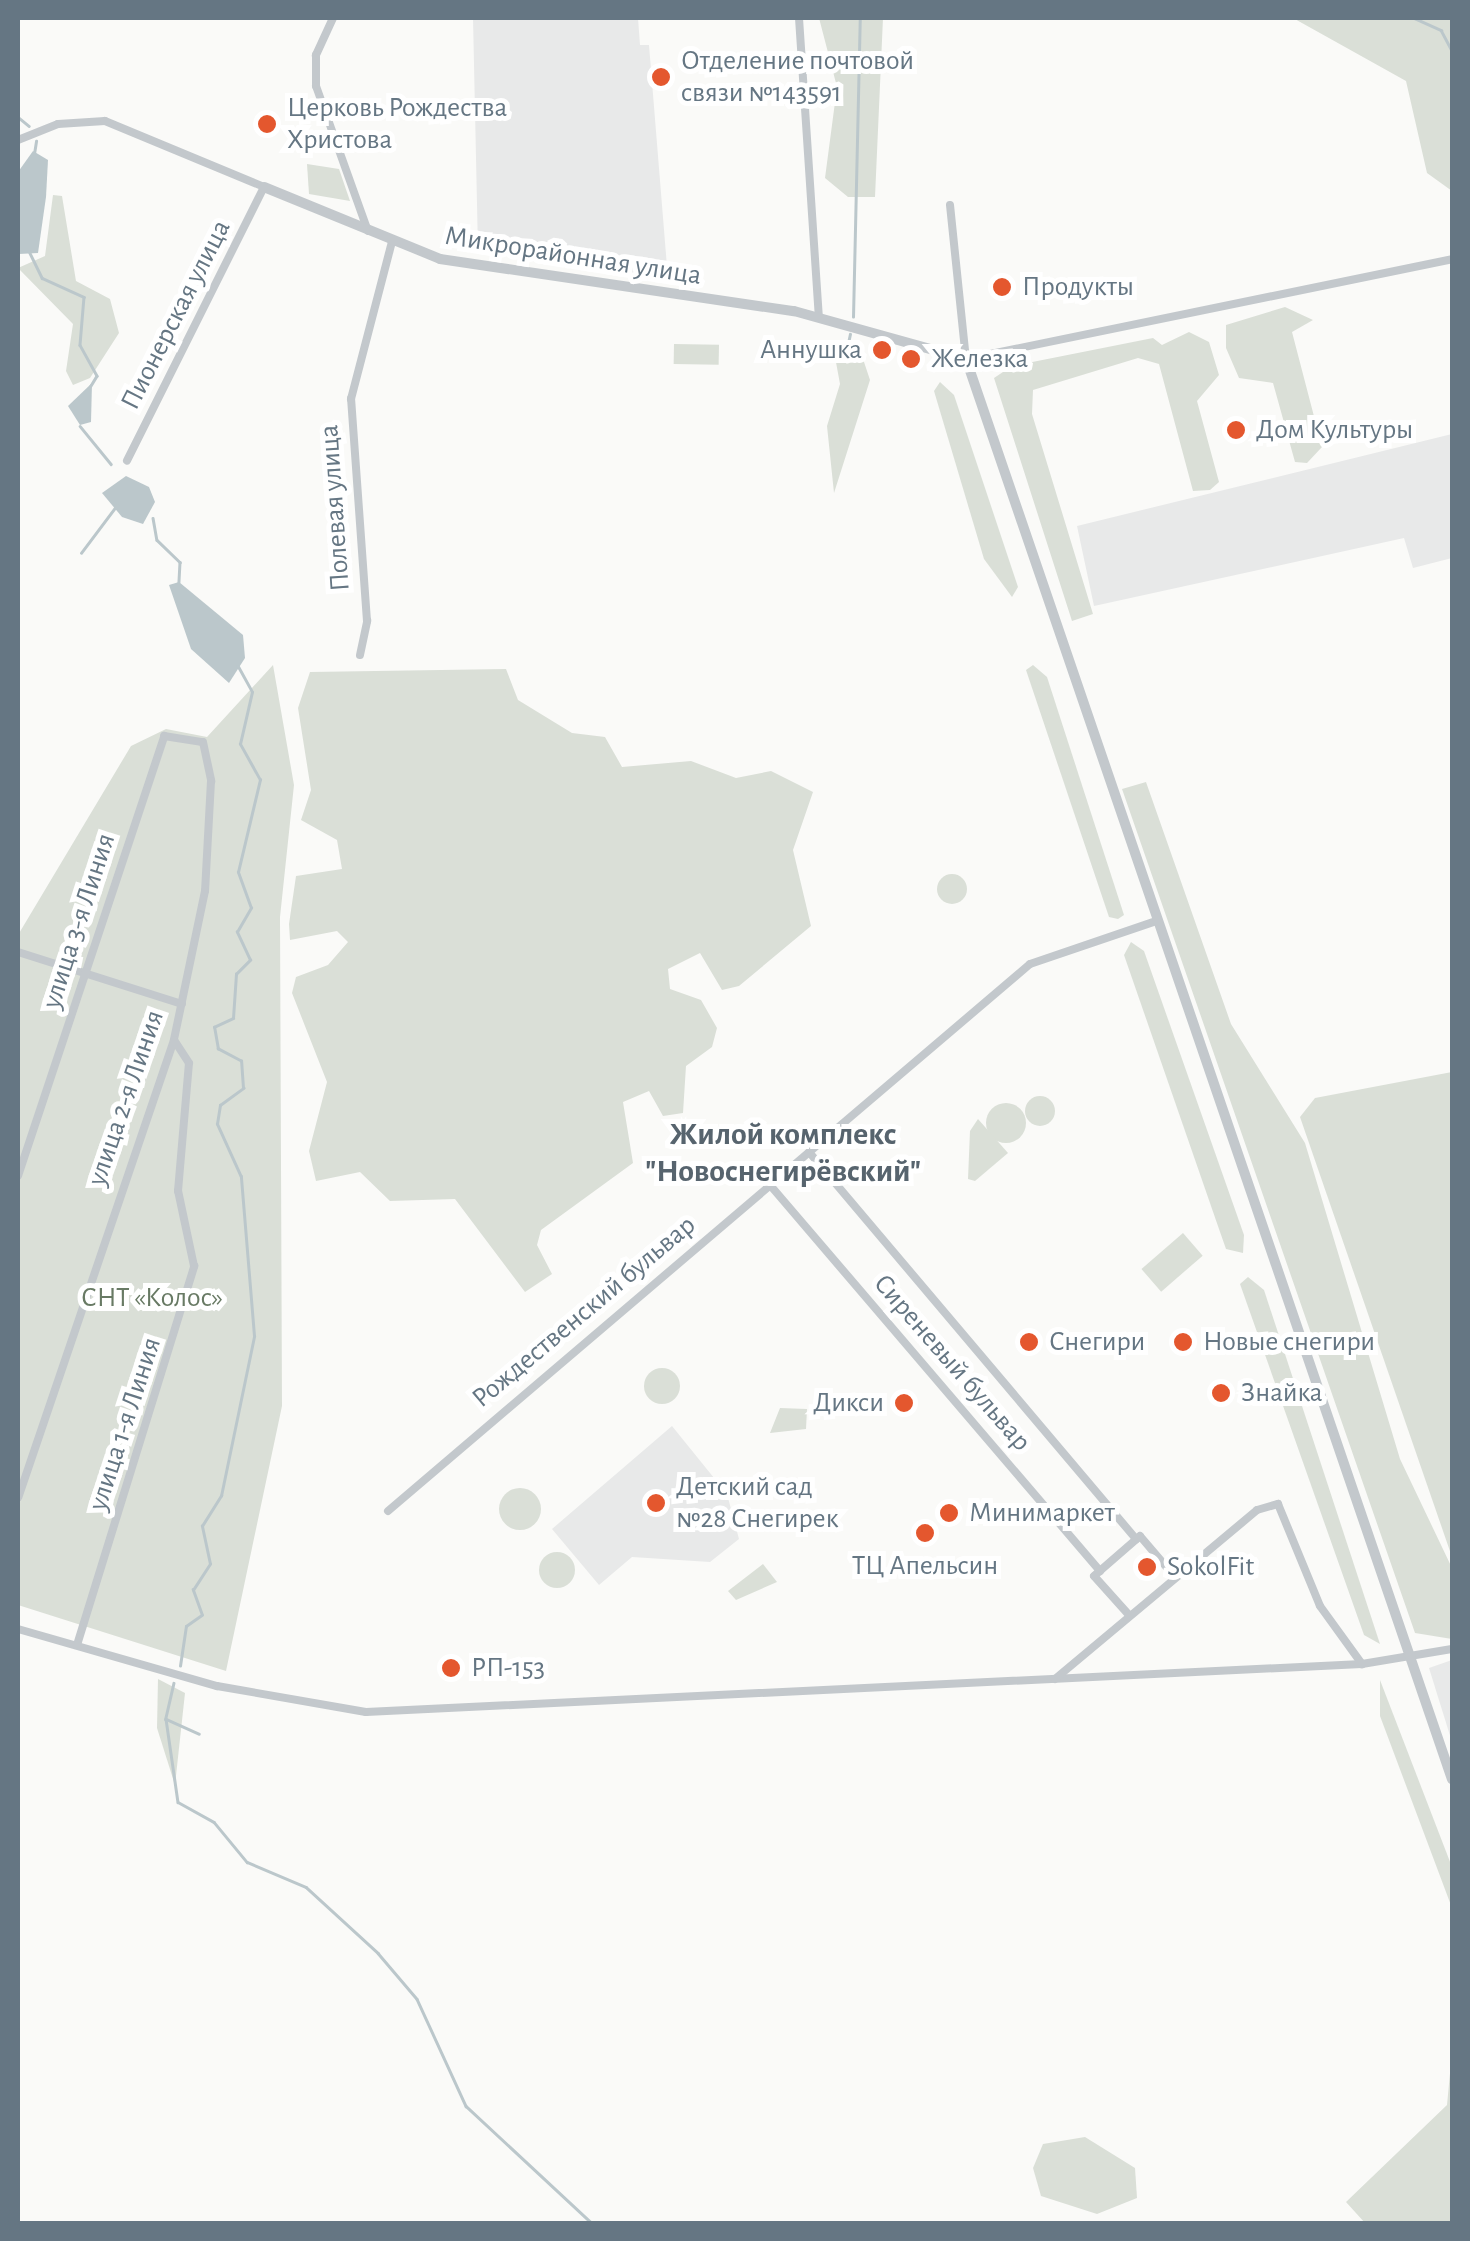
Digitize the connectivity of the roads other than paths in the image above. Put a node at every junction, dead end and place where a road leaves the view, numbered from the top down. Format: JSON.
{"nodes":[{"id":1,"x":333,"y":18,"type":"edge"},
{"id":2,"x":798,"y":18,"type":"edge"},
{"id":3,"x":18,"y":140,"type":"edge"},
{"id":4,"x":264,"y":187,"type":"junction"},
{"id":5,"x":950,"y":206,"type":"dead end"},
{"id":6,"x":368,"y":232,"type":"junction"},
{"id":7,"x":392,"y":242,"type":"junction"},
{"id":8,"x":1452,"y":259,"type":"edge"},
{"id":9,"x":819,"y":316,"type":"junction"},
{"id":10,"x":966,"y":360,"type":"junction"},
{"id":11,"x":126,"y":461,"type":"dead end"},
{"id":12,"x":360,"y":655,"type":"dead end"},
{"id":13,"x":164,"y":736,"type":"joint"},
{"id":14,"x":1156,"y":921,"type":"junction"},
{"id":15,"x":18,"y":952,"type":"edge"},
{"id":16,"x":85,"y":976,"type":"junction"},
{"id":17,"x":182,"y":1004,"type":"junction"},
{"id":18,"x":174,"y":1040,"type":"junction"},
{"id":19,"x":808,"y":1152,"type":"junction"},
{"id":20,"x":18,"y":1176,"type":"edge"},
{"id":21,"x":770,"y":1185,"type":"junction"},
{"id":22,"x":18,"y":1497,"type":"edge"},
{"id":23,"x":388,"y":1511,"type":"dead end"},
{"id":24,"x":1138,"y":1537,"type":"junction"},
{"id":25,"x":1097,"y":1574,"type":"junction"},
{"id":26,"x":1175,"y":1577,"type":"junction"},
{"id":27,"x":1129,"y":1616,"type":"junction"},
{"id":28,"x":18,"y":1628,"type":"edge"},
{"id":29,"x":76,"y":1645,"type":"junction"},
{"id":30,"x":1452,"y":1650,"type":"edge"},
{"id":31,"x":1412,"y":1661,"type":"junction"},
{"id":32,"x":1362,"y":1664,"type":"junction"},
{"id":33,"x":1055,"y":1679,"type":"junction"},
{"id":34,"x":1452,"y":1778,"type":"edge"}],
"edges":[{"from":1,"to":6,"type":"street"},
{"from":2,"to":9,"type":"street"},
{"from":3,"to":4,"type":"street","name":"Микрорайонная улица"},
{"from":4,"to":6,"type":"street","name":"Микрорайонная улица"},
{"from":4,"to":11,"type":"street","name":"Пионерская улица"},
{"from":5,"to":10,"type":"street"},
{"from":6,"to":7,"type":"street","name":"Микрорайонная улица"},
{"from":7,"to":9,"type":"street","name":"Микрорайонная улица"},
{"from":7,"to":12,"type":"street","name":"Полевая улица"},
{"from":8,"to":10,"type":"street"},
{"from":9,"to":10,"type":"street","name":"Микрорайонная улица"},
{"from":10,"to":14,"type":"street"},
{"from":13,"to":16,"type":"street","name":"улица 3-я Линия"},
{"from":13,"to":17,"type":"street","name":"улица 2-я Линия"},
{"from":14,"to":19,"type":"street","name":"Рождественский бульвар"},
{"from":14,"to":31,"type":"street"},
{"from":15,"to":16,"type":"street"},
{"from":16,"to":17,"type":"street"},
{"from":16,"to":20,"type":"street","name":"улица 3-я Линия"},
{"from":17,"to":18,"type":"street","name":"улица 2-я Линия"},
{"from":18,"to":22,"type":"street","name":"улица 2-я Линия"},
{"from":18,"to":29,"type":"street","name":"улица 1-я Линия"},
{"from":19,"to":21,"type":"street","name":"Рождественский бульвар"},
{"from":19,"to":24,"type":"street","name":"Сиреневый бульвар"},
{"from":21,"to":23,"type":"street","name":"Рождественский бульвар"},
{"from":21,"to":25,"type":"street","name":"Сиреневый бульвар"},
{"from":24,"to":25,"type":"street"},
{"from":24,"to":26,"type":"street","name":"Сиреневый бульвар"},
{"from":25,"to":27,"type":"street","name":"Сиреневый бульвар"},
{"from":26,"to":27,"type":"street"},
{"from":26,"to":32,"type":"street"},
{"from":27,"to":33,"type":"street"},
{"from":28,"to":29,"type":"street"},
{"from":29,"to":33,"type":"street"},
{"from":30,"to":31,"type":"street"},
{"from":31,"to":32,"type":"street"},
{"from":31,"to":34,"type":"street"},
{"from":32,"to":33,"type":"street"}]}
